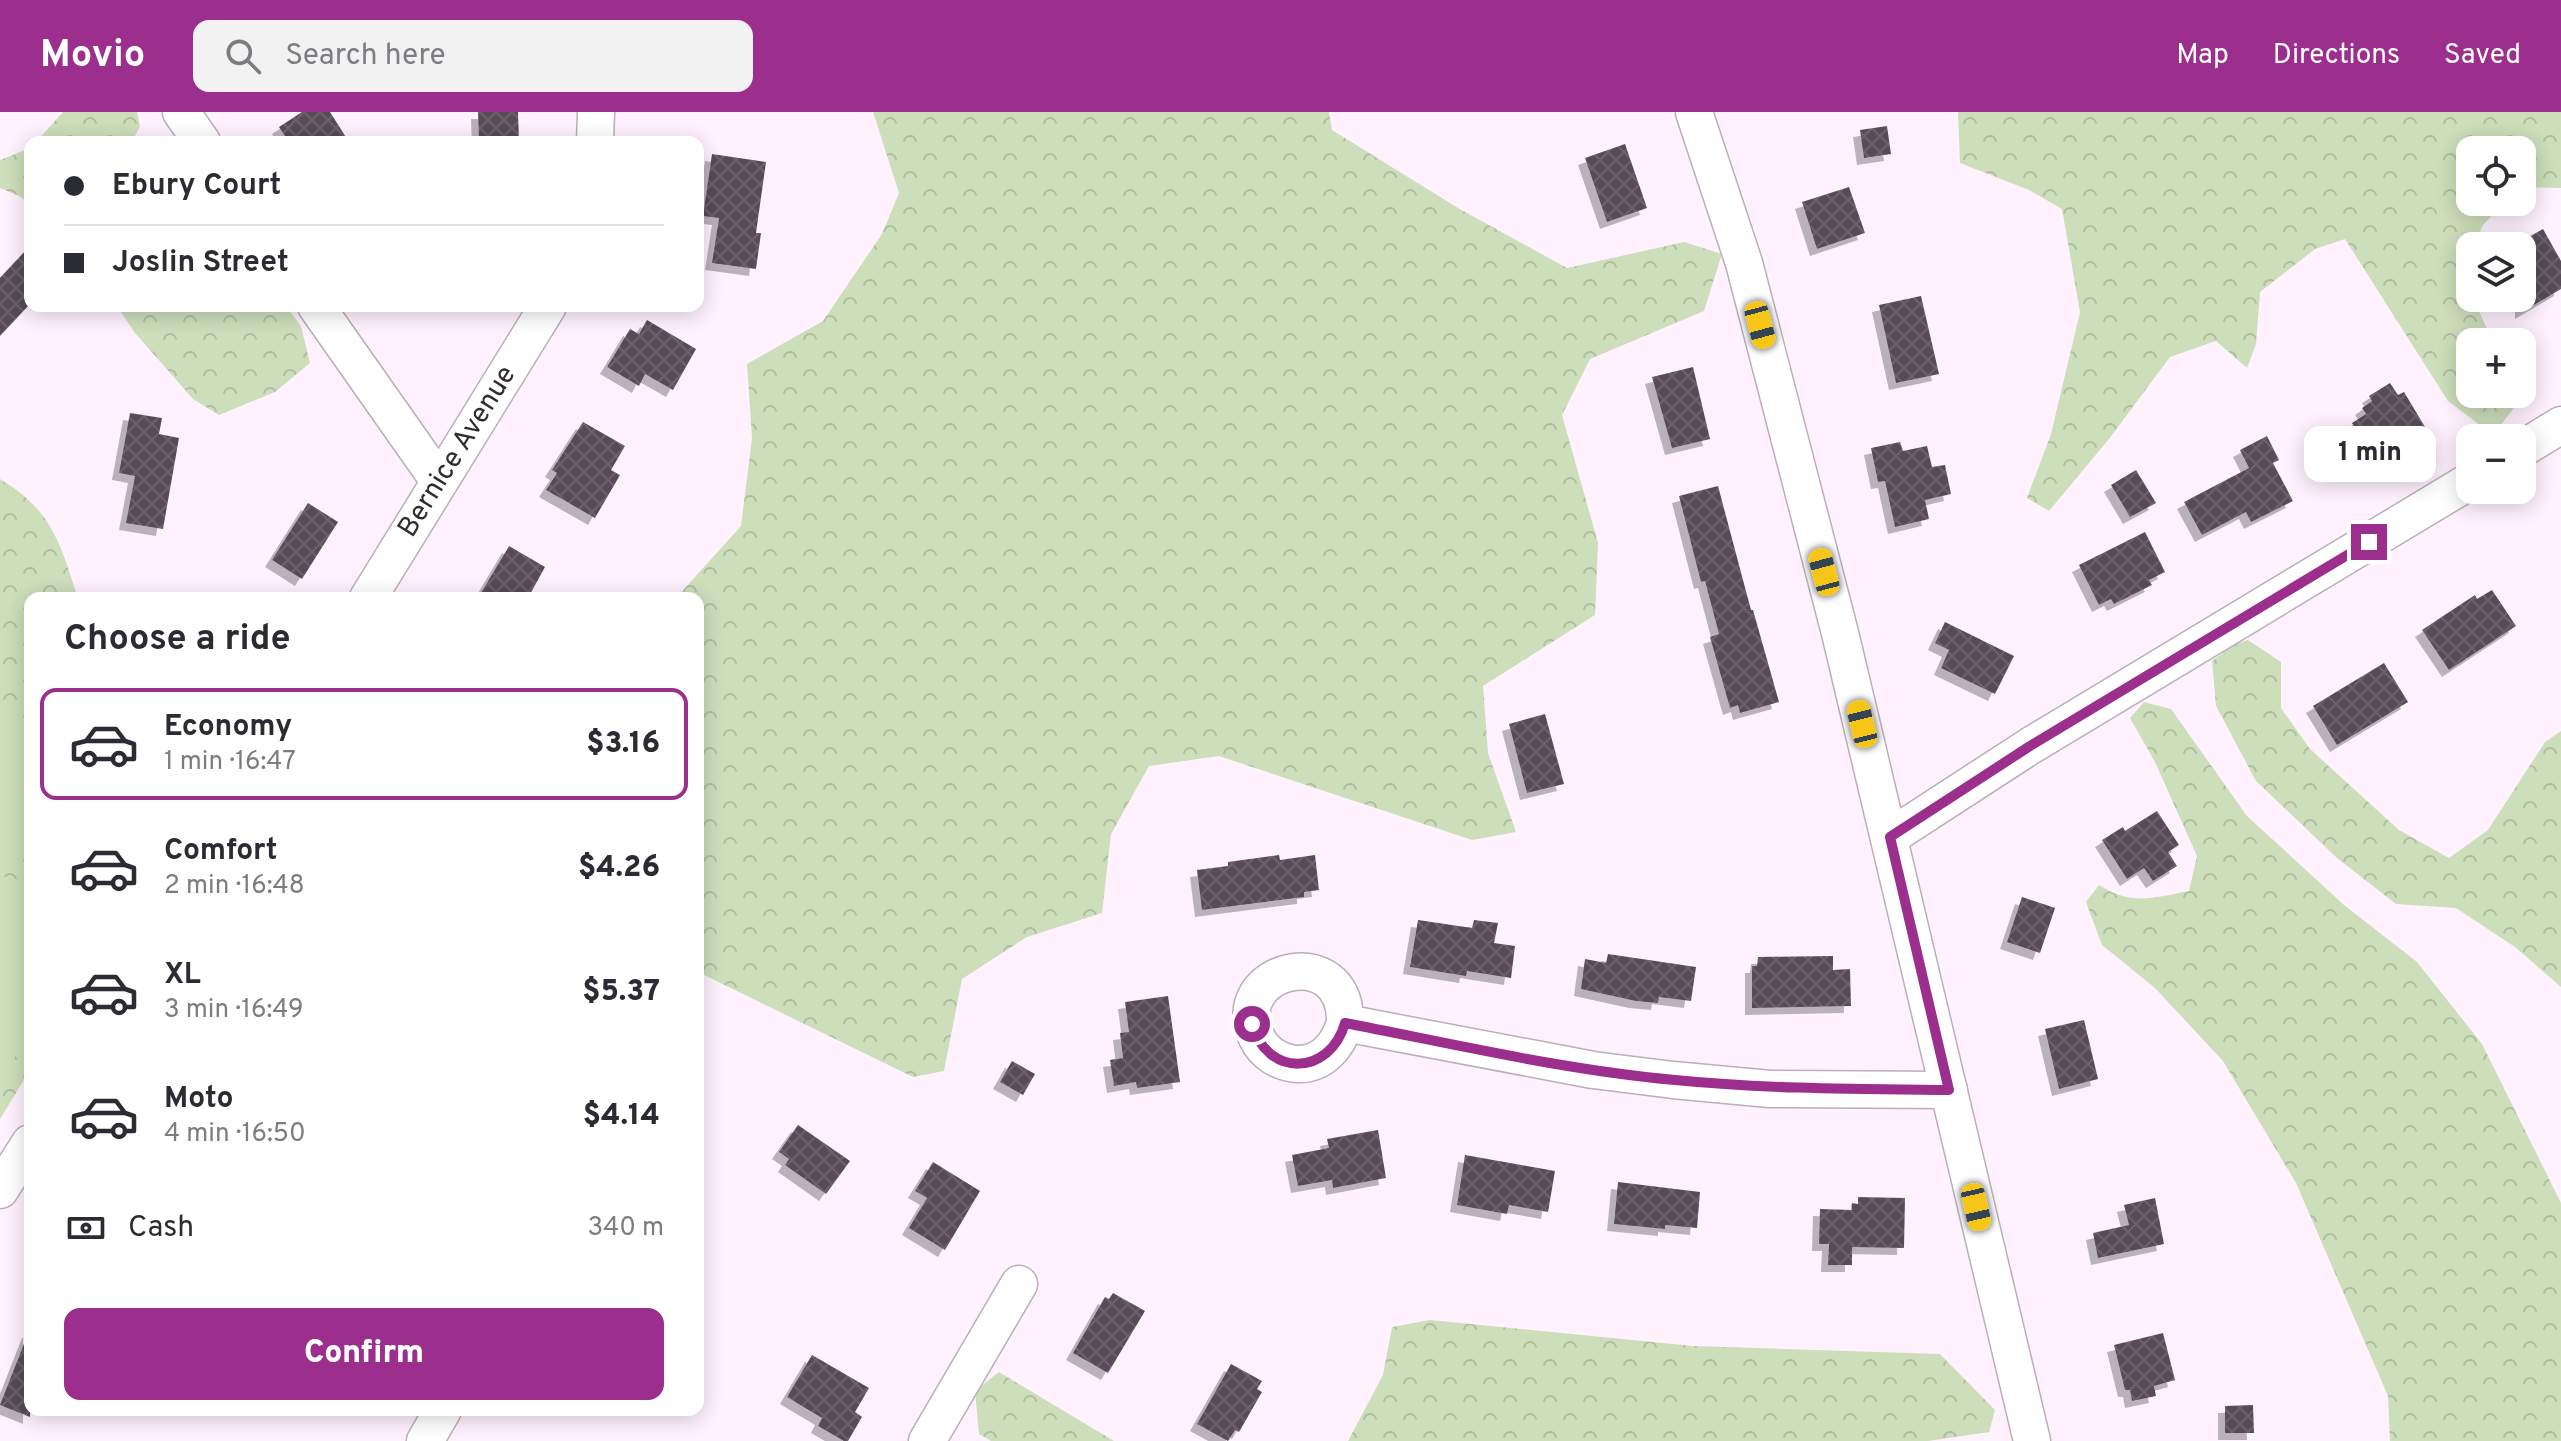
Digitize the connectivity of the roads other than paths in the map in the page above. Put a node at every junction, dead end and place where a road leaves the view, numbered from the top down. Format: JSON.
{"nodes":[{"id":1,"x":181,"y":112,"type":"edge"},
{"id":2,"x":596,"y":112,"type":"edge"},
{"id":3,"x":1694,"y":112,"type":"edge"},
{"id":4,"x":198,"y":136,"type":"edge"},
{"id":5,"x":595,"y":136,"type":"edge"},
{"id":6,"x":320,"y":312,"type":"edge"},
{"id":7,"x":544,"y":312,"type":"edge"},
{"id":8,"x":2561,"y":425,"type":"edge"},
{"id":9,"x":2536,"y":440,"type":"edge"},
{"id":10,"x":439,"y":481,"type":"junction"},
{"id":11,"x":2456,"y":489,"type":"edge"},
{"id":12,"x":372,"y":592,"type":"edge"},
{"id":13,"x":1890,"y":837,"type":"junction"},
{"id":14,"x":1345,"y":1023,"type":"dead end"},
{"id":15,"x":1949,"y":1090,"type":"junction"},
{"id":16,"x":24,"y":1152,"type":"edge"},
{"id":17,"x":0,"y":1190,"type":"edge"},
{"id":18,"x":1019,"y":1284,"type":"dead end"},
{"id":19,"x":440,"y":1416,"type":"edge"},
{"id":20,"x":425,"y":1441,"type":"edge"},
{"id":21,"x":927,"y":1441,"type":"edge"},
{"id":22,"x":2032,"y":1441,"type":"edge"}],
"edges":[{"from":1,"to":4,"type":"street"},
{"from":2,"to":5,"type":"street"},
{"from":3,"to":13,"type":"street"},
{"from":6,"to":10,"type":"street"},
{"from":7,"to":10,"type":"street","name":"Bernice Avenue"},
{"from":8,"to":9,"type":"street"},
{"from":10,"to":12,"type":"street","name":"Bernice Avenue"},
{"from":11,"to":13,"type":"street"},
{"from":13,"to":15,"type":"street"},
{"from":14,"to":15,"type":"street"},
{"from":15,"to":22,"type":"street"},
{"from":16,"to":17,"type":"street"},
{"from":18,"to":21,"type":"street"},
{"from":19,"to":20,"type":"street"}]}
